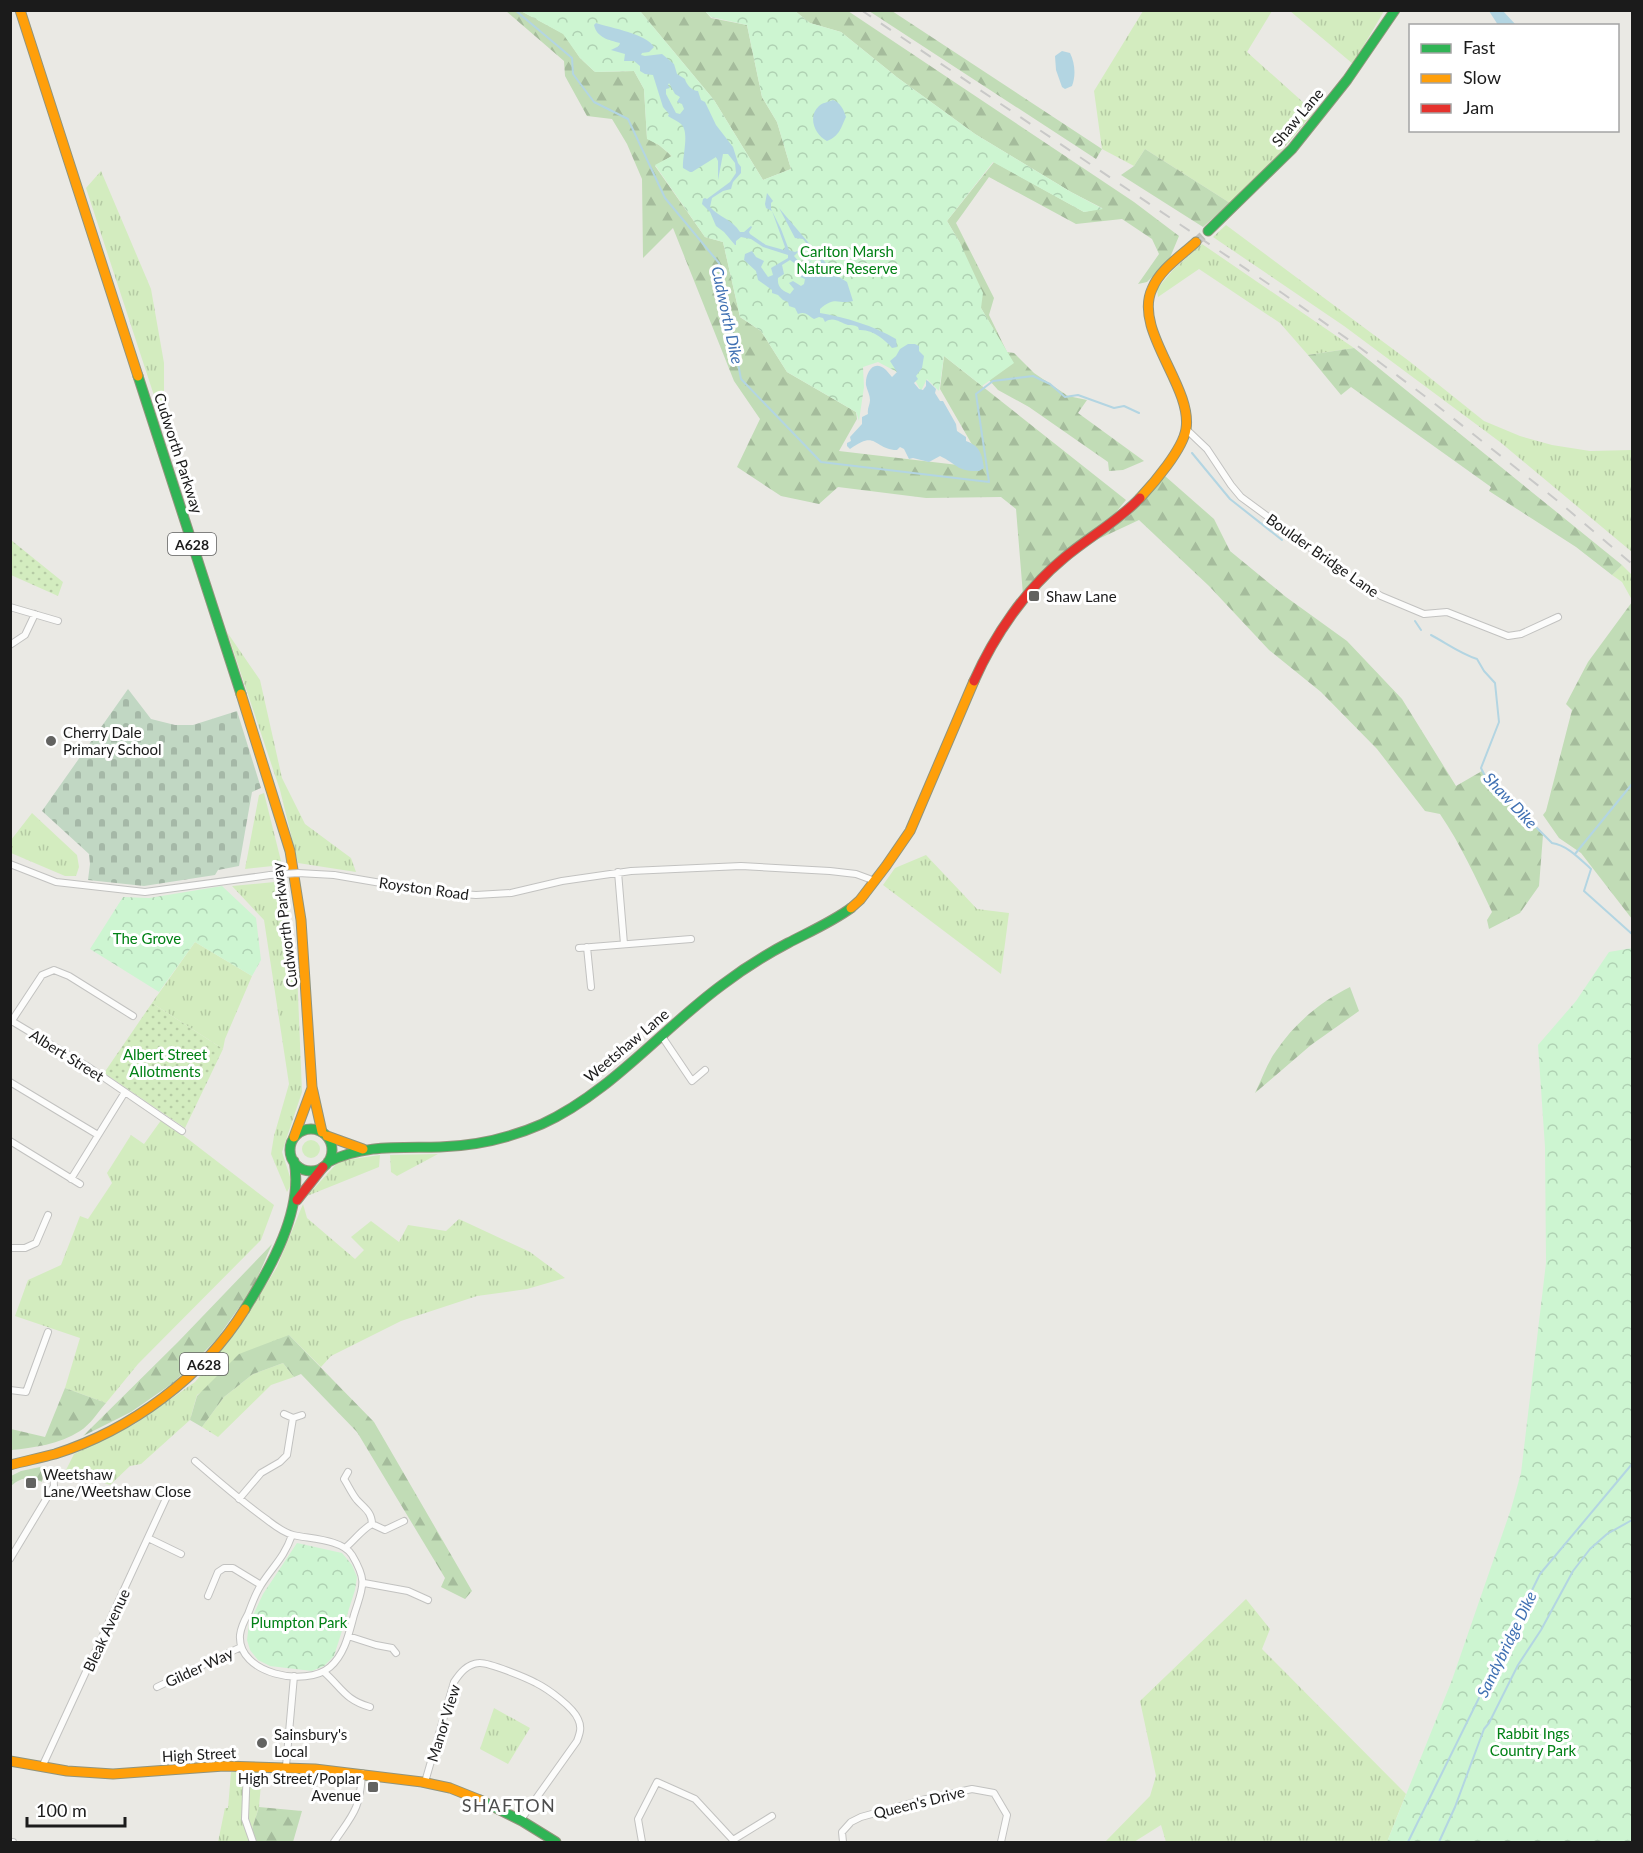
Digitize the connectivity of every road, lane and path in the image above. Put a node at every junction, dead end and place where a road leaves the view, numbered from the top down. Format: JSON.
{"nodes":[{"id":1,"x":20,"y":10,"type":"edge"},
{"id":2,"x":1395,"y":10,"type":"edge"},
{"id":3,"x":1208,"y":231,"type":"tunnel mouth"},
{"id":4,"x":1196,"y":242,"type":"tunnel mouth"},
{"id":5,"x":1186,"y":429,"type":"junction"},
{"id":6,"x":10,"y":607,"type":"edge"},
{"id":7,"x":35,"y":614,"type":"junction"},
{"id":8,"x":1558,"y":617,"type":"dead end"},
{"id":9,"x":58,"y":621,"type":"dead end"},
{"id":10,"x":10,"y":645,"type":"edge"},
{"id":11,"x":10,"y":864,"type":"edge"},
{"id":12,"x":618,"y":872,"type":"junction"},
{"id":13,"x":875,"y":881,"type":"junction"},
{"id":14,"x":691,"y":939,"type":"dead end"},
{"id":15,"x":624,"y":944,"type":"junction"},
{"id":16,"x":587,"y":947,"type":"junction"},
{"id":17,"x":579,"y":948,"type":"dead end"},
{"id":18,"x":591,"y":987,"type":"dead end"},
{"id":19,"x":133,"y":1016,"type":"dead end"},
{"id":20,"x":11,"y":1021,"type":"edge"},
{"id":21,"x":661,"y":1035,"type":"junction"},
{"id":22,"x":705,"y":1070,"type":"dead end"},
{"id":23,"x":10,"y":1082,"type":"edge"},
{"id":24,"x":312,"y":1087,"type":"junction"},
{"id":25,"x":125,"y":1092,"type":"junction"},
{"id":26,"x":182,"y":1131,"type":"dead end"},
{"id":27,"x":325,"y":1134,"type":"junction"},
{"id":28,"x":98,"y":1135,"type":"junction"},
{"id":29,"x":10,"y":1140,"type":"edge"},
{"id":30,"x":292,"y":1141,"type":"junction"},
{"id":31,"x":363,"y":1149,"type":"junction"},
{"id":32,"x":294,"y":1161,"type":"junction"},
{"id":33,"x":326,"y":1164,"type":"junction"},
{"id":34,"x":71,"y":1179,"type":"junction"},
{"id":35,"x":80,"y":1184,"type":"dead end"},
{"id":36,"x":294,"y":1204,"type":"junction"},
{"id":37,"x":48,"y":1215,"type":"dead end"},
{"id":38,"x":10,"y":1248,"type":"edge"},
{"id":39,"x":48,"y":1332,"type":"dead end"},
{"id":40,"x":10,"y":1390,"type":"edge"},
{"id":41,"x":284,"y":1414,"type":"dead end"},
{"id":42,"x":302,"y":1415,"type":"dead end"},
{"id":43,"x":293,"y":1418,"type":"junction"},
{"id":44,"x":195,"y":1461,"type":"dead end"},
{"id":45,"x":10,"y":1465,"type":"edge"},
{"id":46,"x":348,"y":1472,"type":"dead end"},
{"id":47,"x":52,"y":1473,"type":"dead end"},
{"id":48,"x":169,"y":1492,"type":"dead end"},
{"id":49,"x":239,"y":1499,"type":"junction"},
{"id":50,"x":404,"y":1521,"type":"dead end"},
{"id":51,"x":372,"y":1524,"type":"junction"},
{"id":52,"x":292,"y":1535,"type":"junction"},
{"id":53,"x":148,"y":1538,"type":"junction"},
{"id":54,"x":345,"y":1548,"type":"junction"},
{"id":55,"x":181,"y":1554,"type":"dead end"},
{"id":56,"x":10,"y":1559,"type":"edge"},
{"id":57,"x":364,"y":1583,"type":"junction"},
{"id":58,"x":261,"y":1585,"type":"junction"},
{"id":59,"x":208,"y":1596,"type":"dead end"},
{"id":60,"x":428,"y":1600,"type":"dead end"},
{"id":61,"x":348,"y":1636,"type":"junction"},
{"id":62,"x":242,"y":1647,"type":"junction"},
{"id":63,"x":396,"y":1653,"type":"dead end"},
{"id":64,"x":324,"y":1672,"type":"junction"},
{"id":65,"x":294,"y":1676,"type":"junction"},
{"id":66,"x":157,"y":1687,"type":"dead end"},
{"id":67,"x":370,"y":1707,"type":"dead end"},
{"id":68,"x":10,"y":1761,"type":"edge"},
{"id":69,"x":247,"y":1766,"type":"junction"},
{"id":70,"x":286,"y":1766,"type":"junction"},
{"id":71,"x":42,"y":1767,"type":"junction"},
{"id":72,"x":362,"y":1773,"type":"junction"},
{"id":73,"x":425,"y":1782,"type":"junction"},
{"id":74,"x":772,"y":1816,"type":"dead end"},
{"id":75,"x":520,"y":1821,"type":"junction"},
{"id":76,"x":734,"y":1841,"type":"edge"},
{"id":77,"x":253,"y":1842,"type":"edge"},
{"id":78,"x":334,"y":1842,"type":"edge"},
{"id":79,"x":556,"y":1842,"type":"edge"},
{"id":80,"x":642,"y":1842,"type":"edge"},
{"id":81,"x":843,"y":1842,"type":"edge"},
{"id":82,"x":1001,"y":1842,"type":"edge"}],
"edges":[{"from":1,"to":24,"type":"main road","name":"Cudworth Parkway","number":"A628"},
{"from":2,"to":3,"type":"main road","name":"Shaw Lane"},
{"from":4,"to":5,"type":"main road"},
{"from":5,"to":8,"type":"street","name":"Boulder Bridge Lane"},
{"from":5,"to":13,"type":"main road"},
{"from":6,"to":7,"type":"street"},
{"from":7,"to":9,"type":"street"},
{"from":7,"to":10,"type":"street"},
{"from":11,"to":12,"type":"street","name":"Royston Road","bridge":true},
{"from":12,"to":13,"type":"street","name":"Royston Road"},
{"from":12,"to":15,"type":"street"},
{"from":13,"to":21,"type":"main road","name":"Weetshaw Lane"},
{"from":14,"to":15,"type":"street"},
{"from":15,"to":16,"type":"street"},
{"from":16,"to":17,"type":"street"},
{"from":16,"to":18,"type":"street"},
{"from":19,"to":20,"type":"street"},
{"from":20,"to":25,"type":"street","name":"Albert Street"},
{"from":21,"to":22,"type":"street"},
{"from":21,"to":31,"type":"main road","name":"Weetshaw Lane"},
{"from":23,"to":28,"type":"street"},
{"from":24,"to":27,"type":"main road","name":"Cudworth Parkway","number":"A628"},
{"from":24,"to":30,"type":"main road","name":"Cudworth Parkway","number":"A628"},
{"from":25,"to":26,"type":"street","name":"Albert Street"},
{"from":25,"to":28,"type":"street"},
{"from":27,"to":30,"type":"main road"},
{"from":27,"to":31,"type":"main road","name":"Weetshaw Lane"},
{"from":27,"to":33,"type":"main road","name":"Cudworth Parkway","number":"A628"},
{"from":28,"to":34,"type":"street"},
{"from":29,"to":34,"type":"street"},
{"from":30,"to":32,"type":"main road","name":"Cudworth Parkway","number":"A628"},
{"from":31,"to":33,"type":"main road","name":"Weetshaw Lane"},
{"from":32,"to":33,"type":"main road"},
{"from":32,"to":36,"type":"main road","name":"Cudworth Parkway","number":"A628"},
{"from":33,"to":36,"type":"main road","name":"Cudworth Parkway","number":"A628"},
{"from":34,"to":35,"type":"street"},
{"from":36,"to":45,"type":"main road","name":"Cudworth Parkway","number":"A628"},
{"from":37,"to":38,"type":"street"},
{"from":39,"to":40,"type":"street"},
{"from":41,"to":43,"type":"street"},
{"from":42,"to":43,"type":"street"},
{"from":43,"to":49,"type":"street"},
{"from":44,"to":49,"type":"street"},
{"from":46,"to":51,"type":"street"},
{"from":47,"to":56,"type":"street"},
{"from":48,"to":53,"type":"street","name":"Bleak Avenue"},
{"from":49,"to":52,"type":"street"},
{"from":50,"to":51,"type":"street"},
{"from":51,"to":54,"type":"street"},
{"from":52,"to":54,"type":"street"},
{"from":52,"to":58,"type":"street"},
{"from":53,"to":55,"type":"street"},
{"from":53,"to":71,"type":"street","name":"Bleak Avenue"},
{"from":54,"to":57,"type":"street"},
{"from":57,"to":60,"type":"street"},
{"from":57,"to":61,"type":"street"},
{"from":58,"to":59,"type":"street"},
{"from":58,"to":62,"type":"street"},
{"from":61,"to":63,"type":"street"},
{"from":61,"to":64,"type":"street"},
{"from":62,"to":65,"type":"street"},
{"from":62,"to":66,"type":"street","name":"Gilder Way"},
{"from":64,"to":65,"type":"street"},
{"from":64,"to":67,"type":"street"},
{"from":65,"to":70,"type":"street"},
{"from":68,"to":71,"type":"main road","name":"High Street"},
{"from":69,"to":70,"type":"main road","name":"High Street"},
{"from":69,"to":71,"type":"main road","name":"High Street"},
{"from":69,"to":77,"type":"street"},
{"from":70,"to":72,"type":"main road","name":"High Street"},
{"from":72,"to":73,"type":"main road","name":"High Street"},
{"from":72,"to":78,"type":"street"},
{"from":73,"to":75,"type":"main road","name":"High Street"},
{"from":73,"to":75,"type":"street","name":"Manor View"},
{"from":74,"to":76,"type":"street"},
{"from":75,"to":79,"type":"main road","name":"High Street"},
{"from":76,"to":80,"type":"street"},
{"from":81,"to":82,"type":"street","name":"Queen's Drive"}]}
